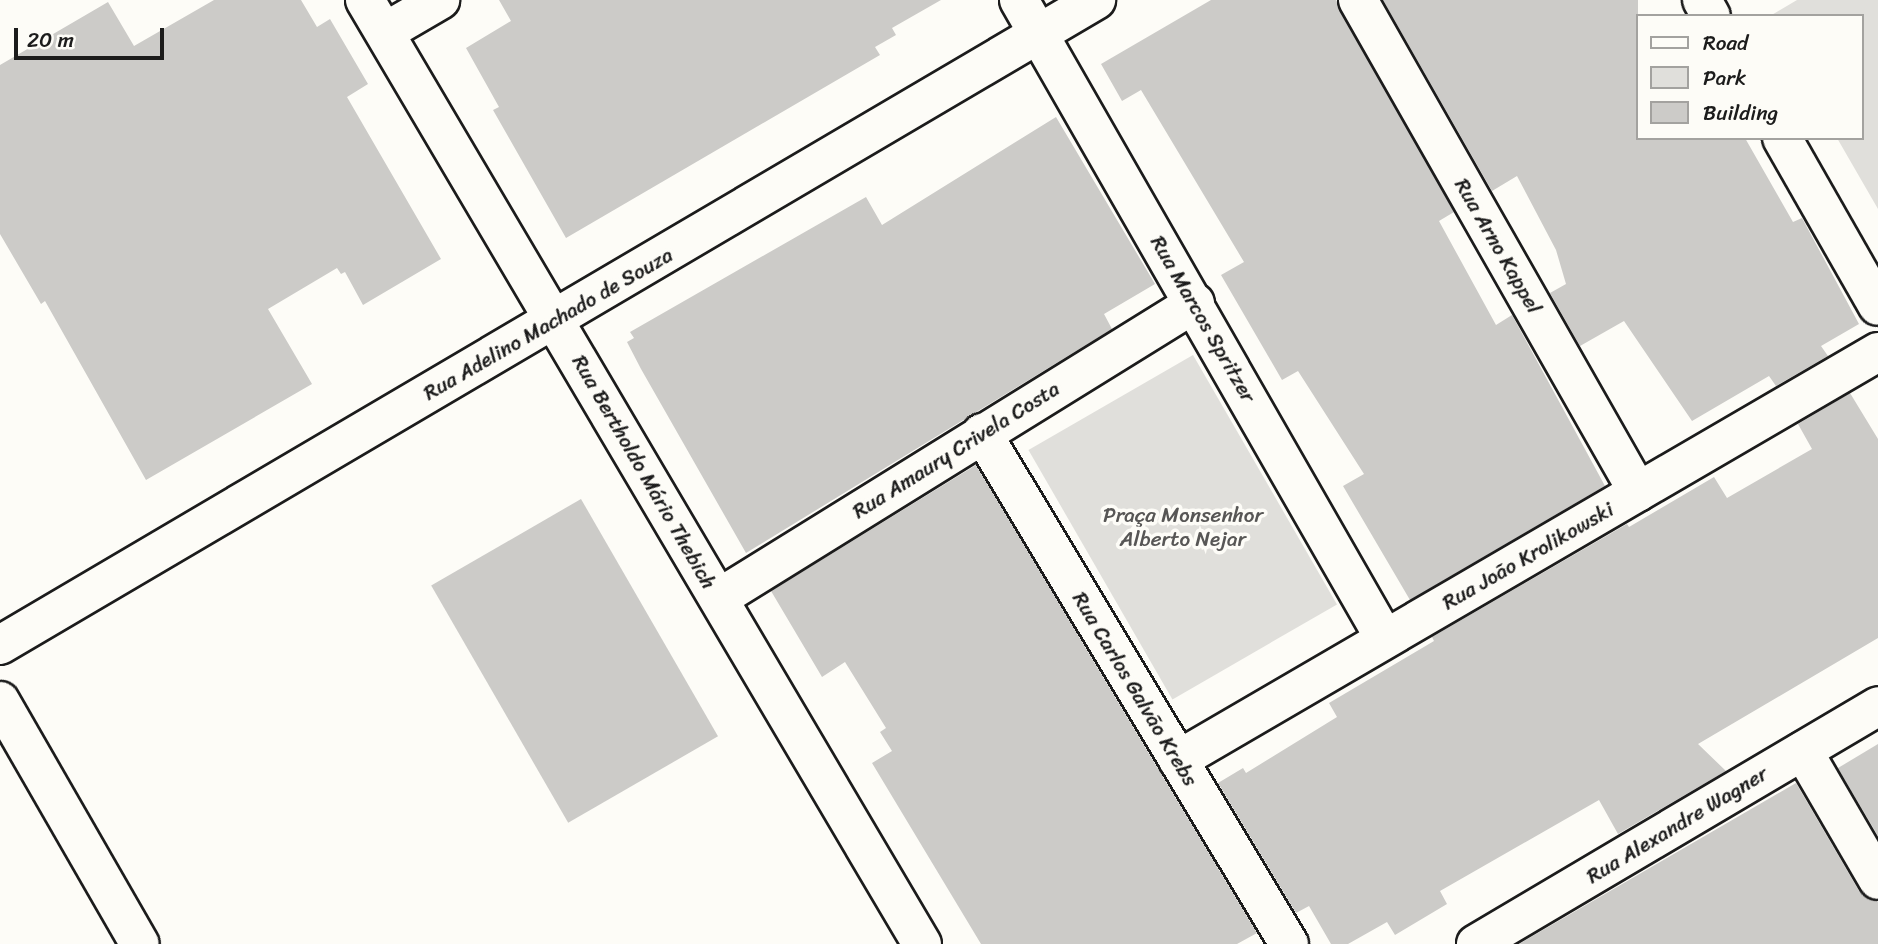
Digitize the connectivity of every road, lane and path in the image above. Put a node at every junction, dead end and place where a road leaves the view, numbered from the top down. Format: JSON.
{"nodes":[{"id":1,"x":365,"y":0,"type":"edge"},
{"id":2,"x":440,"y":0,"type":"edge"},
{"id":3,"x":1019,"y":0,"type":"edge"},
{"id":4,"x":1096,"y":0,"type":"edge"},
{"id":5,"x":1358,"y":0,"type":"edge"},
{"id":6,"x":385,"y":32,"type":"junction"},
{"id":7,"x":1039,"y":36,"type":"junction"},
{"id":8,"x":1783,"y":140,"type":"edge"},
{"id":9,"x":1195,"y":303,"type":"junction"},
{"id":10,"x":1878,"y":306,"type":"edge"},
{"id":11,"x":555,"y":320,"type":"junction"},
{"id":12,"x":1878,"y":352,"type":"edge"},
{"id":13,"x":982,"y":433,"type":"junction"},
{"id":14,"x":1638,"y":492,"type":"junction"},
{"id":15,"x":719,"y":598,"type":"junction"},
{"id":16,"x":1385,"y":639,"type":"junction"},
{"id":17,"x":0,"y":645,"type":"edge"},
{"id":18,"x":0,"y":701,"type":"edge"},
{"id":19,"x":1878,"y":706,"type":"edge"},
{"id":20,"x":1803,"y":751,"type":"junction"},
{"id":21,"x":1178,"y":760,"type":"junction"},
{"id":22,"x":1878,"y":880,"type":"edge"},
{"id":23,"x":136,"y":942,"type":"edge"},
{"id":24,"x":922,"y":944,"type":"edge"},
{"id":25,"x":1289,"y":944,"type":"edge"},
{"id":26,"x":1476,"y":944,"type":"edge"}],
"edges":[{"from":1,"to":6,"type":"street","name":"Rua Bertholdo Mário Thebich"},
{"from":2,"to":6,"type":"street"},
{"from":3,"to":7,"type":"street","name":"Rua Marcos Spritzer"},
{"from":4,"to":7,"type":"street","name":"Rua Adelino Machado de Souza"},
{"from":5,"to":14,"type":"street","name":"Rua Arno Kappel"},
{"from":6,"to":11,"type":"street","name":"Rua Bertholdo Mário Thebich"},
{"from":7,"to":9,"type":"street","name":"Rua Marcos Spritzer"},
{"from":7,"to":11,"type":"street","name":"Rua Adelino Machado de Souza"},
{"from":8,"to":10,"type":"street"},
{"from":9,"to":13,"type":"street","name":"Rua Amaury Crivela Costa"},
{"from":9,"to":16,"type":"street","name":"Rua Marcos Spritzer"},
{"from":11,"to":15,"type":"street","name":"Rua Bertholdo Mário Thebich"},
{"from":11,"to":17,"type":"street","name":"Rua Adelino Machado de Souza"},
{"from":12,"to":14,"type":"street","name":"Rua João Krolikowski"},
{"from":13,"to":15,"type":"street","name":"Rua Amaury Crivela Costa"},
{"from":13,"to":21,"type":"street","name":"Rua Carlos Galvão Krebs"},
{"from":14,"to":16,"type":"street","name":"Rua João Krolikowski"},
{"from":15,"to":24,"type":"street","name":"Rua Bertholdo Mário Thebich"},
{"from":16,"to":21,"type":"street","name":"Rua João Krolikowski"},
{"from":18,"to":23,"type":"street"},
{"from":19,"to":20,"type":"street","name":"Rua Alexandre Wagner"},
{"from":20,"to":22,"type":"street"},
{"from":20,"to":26,"type":"street","name":"Rua Alexandre Wagner"},
{"from":21,"to":25,"type":"street","name":"Rua Carlos Galvão Krebs"}]}
